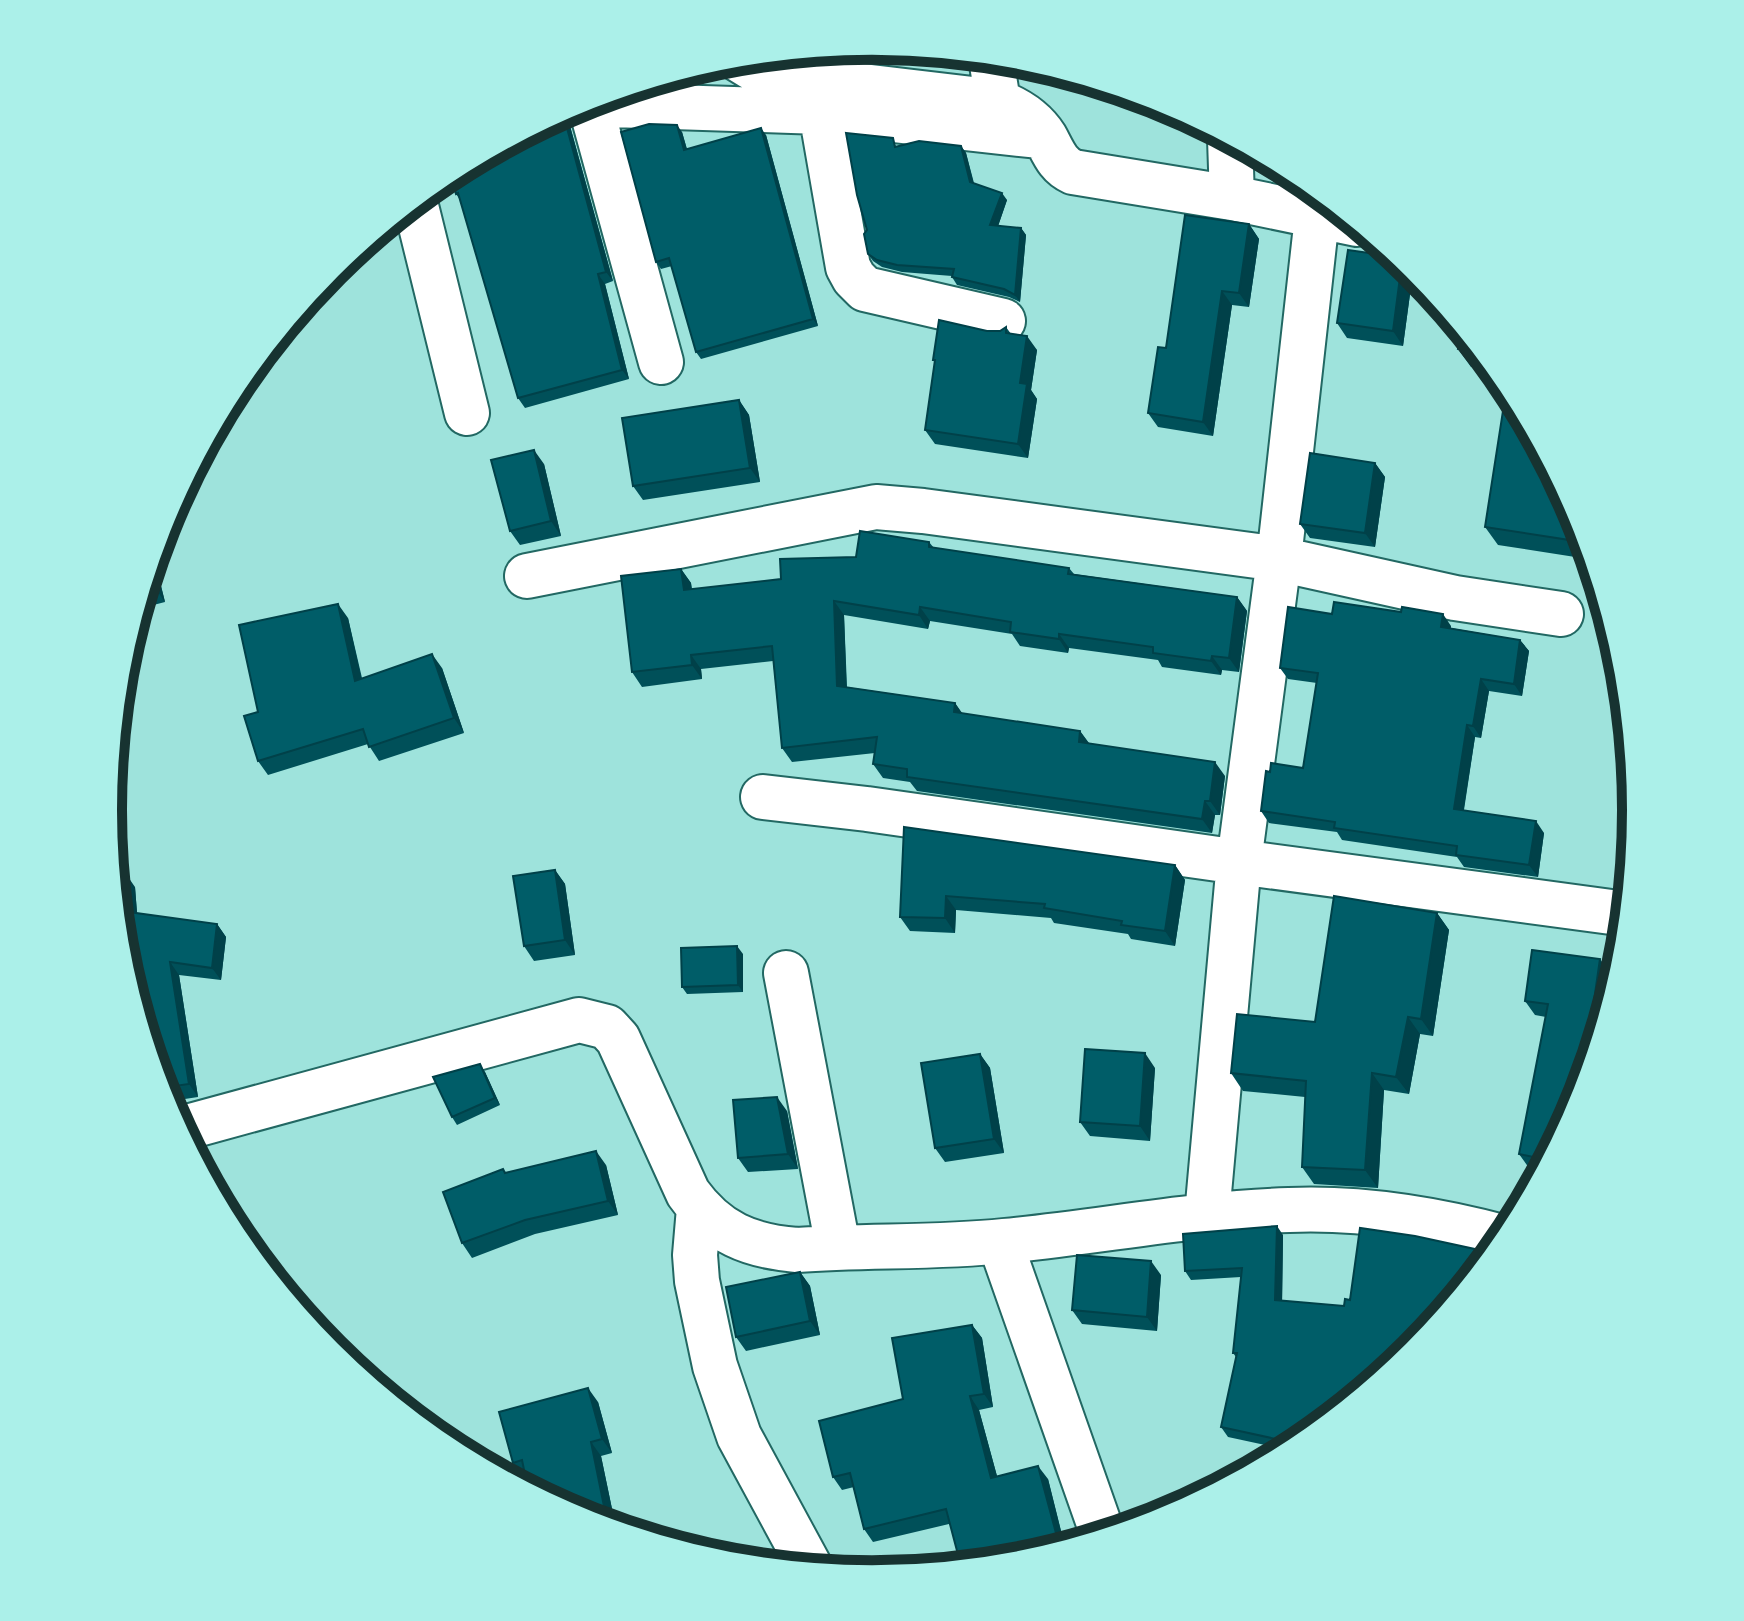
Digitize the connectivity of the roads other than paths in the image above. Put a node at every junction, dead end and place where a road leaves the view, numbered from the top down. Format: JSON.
{"nodes":[{"id":1,"x":757,"y":69,"type":"edge"},
{"id":2,"x":993,"y":70,"type":"edge"},
{"id":3,"x":998,"y":102,"type":"junction"},
{"id":4,"x":617,"y":105,"type":"edge"},
{"id":5,"x":821,"y":112,"type":"junction"},
{"id":6,"x":589,"y":115,"type":"edge"},
{"id":7,"x":1044,"y":137,"type":"junction"},
{"id":8,"x":1230,"y":152,"type":"edge"},
{"id":9,"x":1232,"y":198,"type":"junction"},
{"id":10,"x":418,"y":213,"type":"edge"},
{"id":11,"x":1334,"y":219,"type":"edge"},
{"id":12,"x":1337,"y":221,"type":"edge"},
{"id":13,"x":1003,"y":321,"type":"dead end"},
{"id":14,"x":661,"y":362,"type":"dead end"},
{"id":15,"x":467,"y":413,"type":"dead end"},
{"id":16,"x":1279,"y":559,"type":"junction"},
{"id":17,"x":527,"y":576,"type":"dead end"},
{"id":18,"x":1561,"y":614,"type":"dead end"},
{"id":19,"x":763,"y":797,"type":"dead end"},
{"id":20,"x":1239,"y":862,"type":"junction"},
{"id":21,"x":1615,"y":913,"type":"edge"},
{"id":22,"x":786,"y":973,"type":"dead end"},
{"id":23,"x":192,"y":1126,"type":"edge"},
{"id":24,"x":699,"y":1208,"type":"junction"},
{"id":25,"x":1207,"y":1215,"type":"junction"},
{"id":26,"x":1491,"y":1235,"type":"edge"},
{"id":27,"x":1000,"y":1242,"type":"junction"},
{"id":28,"x":838,"y":1247,"type":"junction"},
{"id":29,"x":1099,"y":1525,"type":"edge"},
{"id":30,"x":805,"y":1558,"type":"edge"}],
"edges":[{"from":1,"to":3,"type":"street"},
{"from":2,"to":3,"type":"street"},
{"from":3,"to":7,"type":"street"},
{"from":4,"to":5,"type":"street"},
{"from":5,"to":7,"type":"street"},
{"from":5,"to":13,"type":"street"},
{"from":6,"to":14,"type":"street"},
{"from":7,"to":9,"type":"street"},
{"from":8,"to":9,"type":"street"},
{"from":9,"to":11,"type":"street"},
{"from":10,"to":15,"type":"street"},
{"from":12,"to":16,"type":"street"},
{"from":16,"to":17,"type":"street"},
{"from":16,"to":18,"type":"street"},
{"from":16,"to":20,"type":"street"},
{"from":19,"to":20,"type":"street"},
{"from":20,"to":21,"type":"street"},
{"from":20,"to":25,"type":"street"},
{"from":22,"to":28,"type":"street"},
{"from":23,"to":24,"type":"street"},
{"from":24,"to":28,"type":"street"},
{"from":24,"to":30,"type":"street"},
{"from":25,"to":26,"type":"street"},
{"from":25,"to":27,"type":"street"},
{"from":27,"to":28,"type":"street"},
{"from":27,"to":29,"type":"street"}]}
